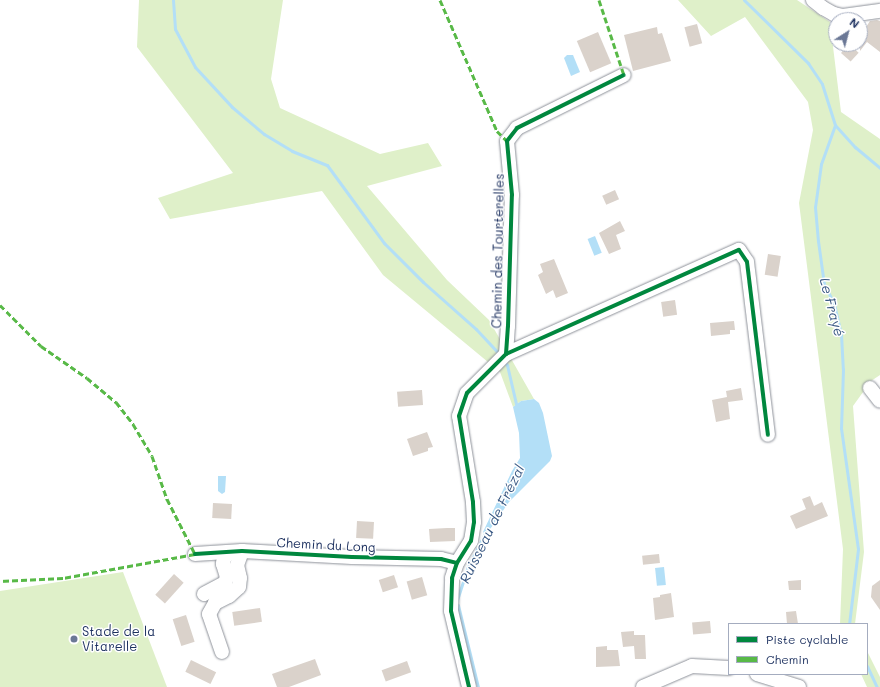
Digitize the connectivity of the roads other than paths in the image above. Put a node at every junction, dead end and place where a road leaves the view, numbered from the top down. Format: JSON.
{"nodes":[{"id":1,"x":814,"y":0,"type":"edge"},
{"id":2,"x":880,"y":11,"type":"edge"},
{"id":3,"x":624,"y":75,"type":"dead end"},
{"id":4,"x":506,"y":354,"type":"junction"},
{"id":5,"x":870,"y":388,"type":"dead end"},
{"id":6,"x":880,"y":400,"type":"edge"},
{"id":7,"x":768,"y":435,"type":"dead end"},
{"id":8,"x":236,"y":552,"type":"junction"},
{"id":9,"x":195,"y":554,"type":"dead end"},
{"id":10,"x":457,"y":563,"type":"junction"},
{"id":11,"x":204,"y":594,"type":"dead end"},
{"id":12,"x":222,"y":652,"type":"dead end"},
{"id":13,"x":728,"y":668,"type":"edge"},
{"id":14,"x":760,"y":675,"type":"edge"},
{"id":15,"x":469,"y":687,"type":"edge"},
{"id":16,"x":643,"y":687,"type":"edge"},
{"id":17,"x":799,"y":687,"type":"edge"}],
"edges":[{"from":1,"to":2,"type":"street"},
{"from":3,"to":4,"type":"street","name":"Chemin des Tourterelles"},
{"from":4,"to":7,"type":"street"},
{"from":4,"to":10,"type":"street"},
{"from":5,"to":6,"type":"street"},
{"from":8,"to":9,"type":"street","name":"Chemin du Long"},
{"from":8,"to":10,"type":"street","name":"Chemin du Long"},
{"from":8,"to":11,"type":"street"},
{"from":8,"to":12,"type":"street"},
{"from":10,"to":15,"type":"street"},
{"from":13,"to":16,"type":"street"},
{"from":14,"to":17,"type":"street"}]}
